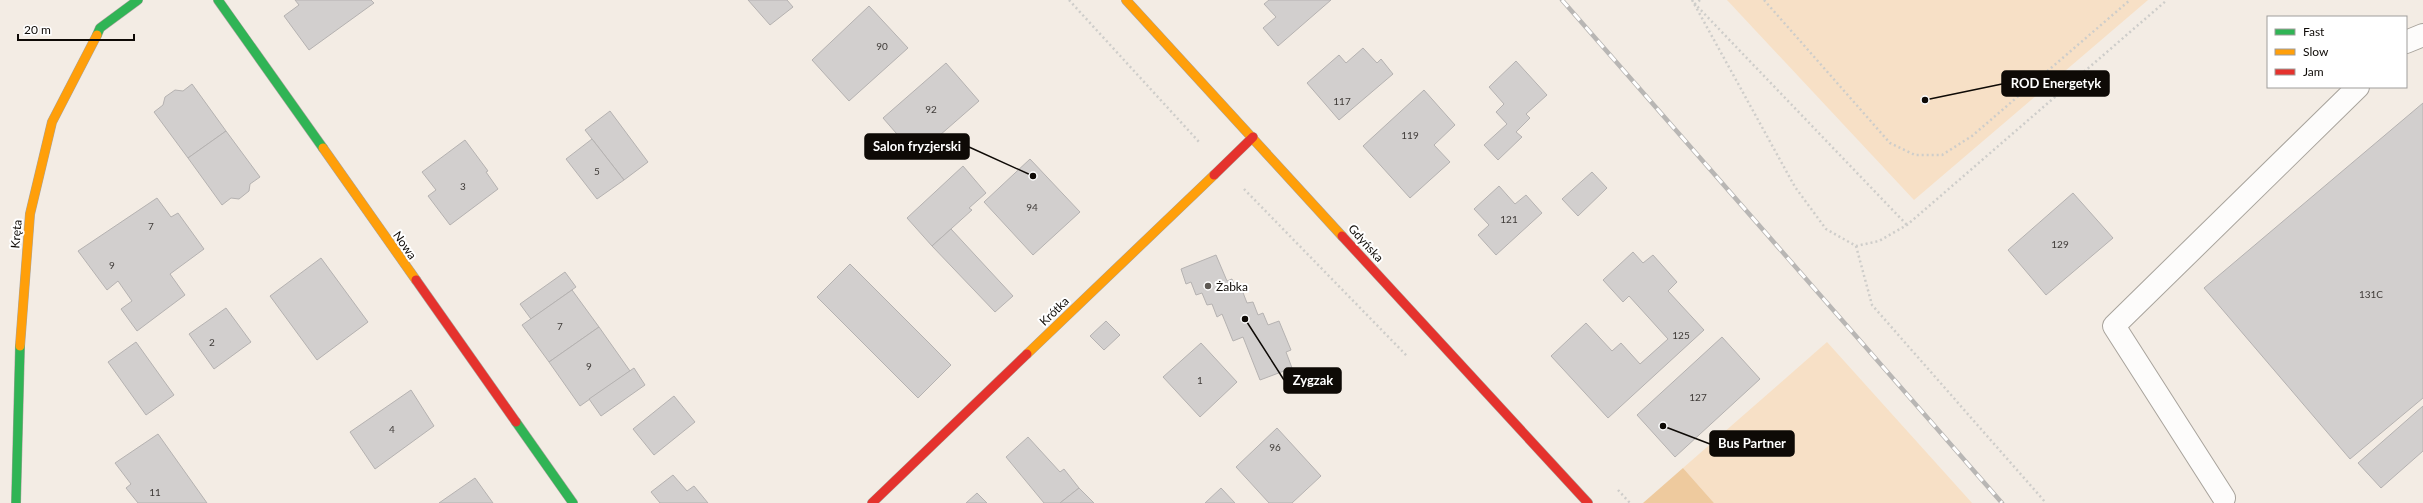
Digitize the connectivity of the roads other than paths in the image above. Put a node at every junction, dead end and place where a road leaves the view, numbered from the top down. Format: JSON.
{"nodes":[{"id":1,"x":138,"y":0,"type":"edge"},
{"id":2,"x":218,"y":0,"type":"edge"},
{"id":3,"x":1126,"y":0,"type":"edge"},
{"id":4,"x":2423,"y":36,"type":"edge"},
{"id":5,"x":2407,"y":42,"type":"edge"},
{"id":6,"x":2357,"y":88,"type":"edge"},
{"id":7,"x":1253,"y":136,"type":"junction"},
{"id":8,"x":2224,"y":498,"type":"dead end"},
{"id":9,"x":16,"y":503,"type":"edge"},
{"id":10,"x":573,"y":503,"type":"edge"},
{"id":11,"x":872,"y":503,"type":"edge"},
{"id":12,"x":1588,"y":503,"type":"edge"}],
"edges":[{"from":1,"to":9,"type":"street","name":"Kręta"},
{"from":2,"to":10,"type":"street","name":"Nowa"},
{"from":3,"to":7,"type":"street","name":"Gdyńska"},
{"from":4,"to":5,"type":"lane"},
{"from":6,"to":8,"type":"lane"},
{"from":7,"to":11,"type":"street","name":"Krótka"},
{"from":7,"to":12,"type":"street","name":"Gdyńska"}]}
